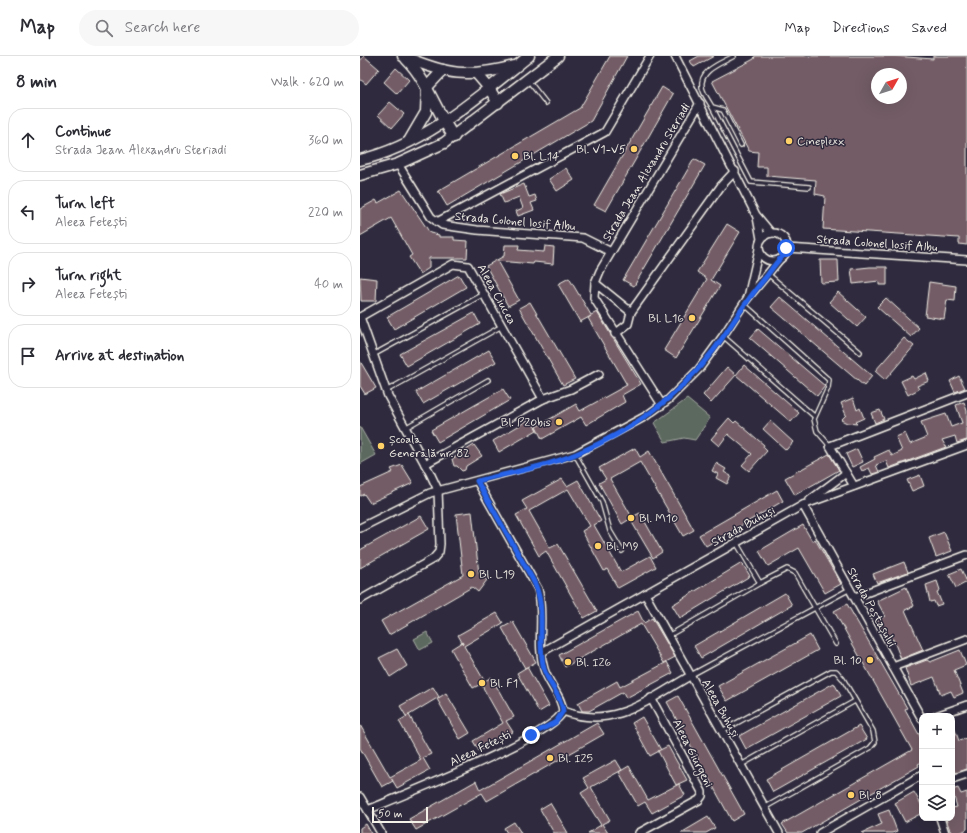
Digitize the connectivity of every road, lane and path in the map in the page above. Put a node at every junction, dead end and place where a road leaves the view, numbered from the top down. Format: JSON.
{"nodes":[{"id":1,"x":403,"y":56,"type":"edge"},
{"id":2,"x":529,"y":56,"type":"edge"},
{"id":3,"x":558,"y":56,"type":"edge"},
{"id":4,"x":650,"y":56,"type":"edge"},
{"id":5,"x":676,"y":56,"type":"edge"},
{"id":6,"x":734,"y":56,"type":"edge"},
{"id":7,"x":518,"y":65,"type":"junction"},
{"id":8,"x":443,"y":70,"type":"junction"},
{"id":9,"x":477,"y":74,"type":"junction"},
{"id":10,"x":528,"y":80,"type":"junction"},
{"id":11,"x":427,"y":87,"type":"junction"},
{"id":12,"x":489,"y":88,"type":"junction"},
{"id":13,"x":705,"y":95,"type":"junction"},
{"id":14,"x":498,"y":103,"type":"junction"},
{"id":15,"x":546,"y":103,"type":"dead end"},
{"id":16,"x":700,"y":103,"type":"junction"},
{"id":17,"x":712,"y":107,"type":"junction"},
{"id":18,"x":443,"y":122,"type":"junction"},
{"id":19,"x":454,"y":137,"type":"junction"},
{"id":20,"x":406,"y":144,"type":"junction"},
{"id":21,"x":741,"y":145,"type":"dead end"},
{"id":22,"x":360,"y":160,"type":"edge"},
{"id":23,"x":398,"y":164,"type":"junction"},
{"id":24,"x":734,"y":171,"type":"junction"},
{"id":25,"x":360,"y":175,"type":"edge"},
{"id":26,"x":809,"y":187,"type":"dead end"},
{"id":27,"x":756,"y":215,"type":"junction"},
{"id":28,"x":437,"y":222,"type":"junction"},
{"id":29,"x":771,"y":233,"type":"junction"},
{"id":30,"x":761,"y":239,"type":"junction"},
{"id":31,"x":786,"y":248,"type":"junction"},
{"id":32,"x":759,"y":249,"type":"junction"},
{"id":33,"x":611,"y":252,"type":"junction"},
{"id":34,"x":780,"y":259,"type":"junction"},
{"id":35,"x":967,"y":260,"type":"edge"},
{"id":36,"x":768,"y":274,"type":"junction"},
{"id":37,"x":595,"y":283,"type":"junction"},
{"id":38,"x":484,"y":294,"type":"junction"},
{"id":39,"x":746,"y":301,"type":"junction"},
{"id":40,"x":631,"y":312,"type":"junction"},
{"id":41,"x":360,"y":317,"type":"edge"},
{"id":42,"x":502,"y":326,"type":"junction"},
{"id":43,"x":616,"y":334,"type":"junction"},
{"id":44,"x":723,"y":336,"type":"junction"},
{"id":45,"x":860,"y":352,"type":"dead end"},
{"id":46,"x":373,"y":355,"type":"junction"},
{"id":47,"x":599,"y":374,"type":"dead end"},
{"id":48,"x":488,"y":380,"type":"dead end"},
{"id":49,"x":386,"y":392,"type":"junction"},
{"id":50,"x":967,"y":393,"type":"edge"},
{"id":51,"x":543,"y":399,"type":"junction"},
{"id":52,"x":662,"y":405,"type":"junction"},
{"id":53,"x":814,"y":416,"type":"junction"},
{"id":54,"x":405,"y":428,"type":"junction"},
{"id":55,"x":967,"y":445,"type":"edge"},
{"id":56,"x":830,"y":446,"type":"junction"},
{"id":57,"x":575,"y":454,"type":"junction"},
{"id":58,"x":425,"y":464,"type":"junction"},
{"id":59,"x":846,"y":473,"type":"junction"},
{"id":60,"x":477,"y":481,"type":"junction"},
{"id":61,"x":854,"y":486,"type":"junction"},
{"id":62,"x":438,"y":490,"type":"junction"},
{"id":63,"x":803,"y":505,"type":"junction"},
{"id":64,"x":360,"y":528,"type":"edge"},
{"id":65,"x":736,"y":542,"type":"junction"},
{"id":66,"x":622,"y":551,"type":"dead end"},
{"id":67,"x":967,"y":555,"type":"edge"},
{"id":68,"x":760,"y":583,"type":"junction"},
{"id":69,"x":850,"y":589,"type":"junction"},
{"id":70,"x":644,"y":594,"type":"junction"},
{"id":71,"x":855,"y":597,"type":"junction"},
{"id":72,"x":360,"y":600,"type":"edge"},
{"id":73,"x":815,"y":608,"type":"junction"},
{"id":74,"x":668,"y":636,"type":"junction"},
{"id":75,"x":967,"y":639,"type":"edge"},
{"id":76,"x":836,"y":644,"type":"dead end"},
{"id":77,"x":542,"y":652,"type":"junction"},
{"id":78,"x":893,"y":667,"type":"junction"},
{"id":79,"x":690,"y":676,"type":"junction"},
{"id":80,"x":651,"y":698,"type":"junction"},
{"id":81,"x":855,"y":701,"type":"junction"},
{"id":82,"x":967,"y":705,"type":"edge"},
{"id":83,"x":563,"y":711,"type":"junction"},
{"id":84,"x":944,"y":713,"type":"edge"},
{"id":85,"x":919,"y":714,"type":"edge"},
{"id":86,"x":721,"y":731,"type":"junction"},
{"id":87,"x":741,"y":765,"type":"junction"},
{"id":88,"x":967,"y":774,"type":"edge"},
{"id":89,"x":919,"y":776,"type":"edge"},
{"id":90,"x":955,"y":778,"type":"edge"},
{"id":91,"x":360,"y":796,"type":"edge"},
{"id":92,"x":364,"y":808,"type":"edge"},
{"id":93,"x":764,"y":808,"type":"junction"},
{"id":94,"x":941,"y":821,"type":"edge"},
{"id":95,"x":381,"y":833,"type":"edge"},
{"id":96,"x":639,"y":833,"type":"edge"},
{"id":97,"x":778,"y":833,"type":"edge"},
{"id":98,"x":820,"y":833,"type":"edge"},
{"id":99,"x":944,"y":833,"type":"edge"}],
"edges":[{"from":1,"to":8,"type":"main road"},
{"from":1,"to":11,"type":"main road"},
{"from":2,"to":7,"type":"main road"},
{"from":3,"to":10,"type":"main road"},
{"from":4,"to":28,"type":"street"},
{"from":5,"to":16,"type":"street","name":"Strada Jean Alexandru Steriadi"},
{"from":6,"to":13,"type":"lane"},
{"from":7,"to":9,"type":"main road"},
{"from":7,"to":12,"type":"main road"},
{"from":8,"to":9,"type":"main road"},
{"from":8,"to":11,"type":"main road"},
{"from":9,"to":12,"type":"main road"},
{"from":10,"to":14,"type":"main road"},
{"from":10,"to":15,"type":"lane"},
{"from":11,"to":18,"type":"main road"},
{"from":11,"to":20,"type":"main road"},
{"from":12,"to":14,"type":"main road"},
{"from":12,"to":18,"type":"main road"},
{"from":13,"to":16,"type":"lane"},
{"from":13,"to":17,"type":"lane"},
{"from":14,"to":19,"type":"main road"},
{"from":16,"to":24,"type":"street","name":"Strada Jean Alexandru Steriadi"},
{"from":16,"to":33,"type":"street","name":"Strada Jean Alexandru Steriadi"},
{"from":17,"to":21,"type":"lane"},
{"from":17,"to":26,"type":"lane"},
{"from":18,"to":19,"type":"main road"},
{"from":18,"to":20,"type":"main road"},
{"from":19,"to":23,"type":"main road"},
{"from":20,"to":22,"type":"main road"},
{"from":23,"to":25,"type":"main road"},
{"from":23,"to":28,"type":"street","name":"Strada Colonel Iosif Albu"},
{"from":24,"to":27,"type":"street","name":"Strada Jean Alexandru Steriadi"},
{"from":24,"to":40,"type":"street"},
{"from":27,"to":29,"type":"street","name":"Strada Jean Alexandru Steriadi"},
{"from":27,"to":30,"type":"street","name":"Strada Jean Alexandru Steriadi"},
{"from":28,"to":33,"type":"street","name":"Strada Colonel Iosif Albu"},
{"from":29,"to":30,"type":"street"},
{"from":29,"to":31,"type":"street"},
{"from":30,"to":32,"type":"street"},
{"from":31,"to":34,"type":"street"},
{"from":31,"to":35,"type":"street","name":"Strada Colonel Iosif Albu"},
{"from":32,"to":34,"type":"street"},
{"from":32,"to":39,"type":"street"},
{"from":33,"to":37,"type":"street"},
{"from":34,"to":36,"type":"street"},
{"from":36,"to":39,"type":"street"},
{"from":36,"to":45,"type":"lane"},
{"from":37,"to":40,"type":"street"},
{"from":37,"to":43,"type":"street"},
{"from":38,"to":41,"type":"street","name":"Aleea Ciucea"},
{"from":38,"to":42,"type":"street","name":"Aleea Ciucea"},
{"from":38,"to":46,"type":"lane"},
{"from":39,"to":44,"type":"street"},
{"from":39,"to":53,"type":"lane"},
{"from":40,"to":43,"type":"street"},
{"from":41,"to":46,"type":"street"},
{"from":42,"to":49,"type":"lane"},
{"from":42,"to":51,"type":"street","name":"Aleea Ciucea"},
{"from":43,"to":52,"type":"street"},
{"from":44,"to":52,"type":"street"},
{"from":44,"to":53,"type":"lane"},
{"from":46,"to":49,"type":"street"},
{"from":47,"to":51,"type":"street"},
{"from":48,"to":54,"type":"lane"},
{"from":49,"to":54,"type":"street"},
{"from":50,"to":56,"type":"street"},
{"from":51,"to":58,"type":"street"},
{"from":52,"to":57,"type":"street"},
{"from":53,"to":56,"type":"lane"},
{"from":54,"to":58,"type":"street"},
{"from":55,"to":61,"type":"street","name":"Strada Buhuși"},
{"from":56,"to":59,"type":"street"},
{"from":57,"to":60,"type":"street"},
{"from":57,"to":66,"type":"lane"},
{"from":58,"to":62,"type":"street"},
{"from":59,"to":61,"type":"street"},
{"from":59,"to":63,"type":"street"},
{"from":60,"to":62,"type":"street"},
{"from":60,"to":77,"type":"street"},
{"from":61,"to":63,"type":"street","name":"Strada Buhuși"},
{"from":62,"to":64,"type":"street"},
{"from":62,"to":72,"type":"street"},
{"from":63,"to":65,"type":"street","name":"Strada Buhuși"},
{"from":63,"to":69,"type":"street","name":"Strada Poștașului"},
{"from":65,"to":68,"type":"lane"},
{"from":65,"to":70,"type":"street","name":"Strada Buhuși"},
{"from":67,"to":71,"type":"street"},
{"from":68,"to":73,"type":"lane"},
{"from":68,"to":74,"type":"lane"},
{"from":69,"to":71,"type":"street","name":"Strada Poștașului"},
{"from":69,"to":73,"type":"lane"},
{"from":70,"to":74,"type":"street","name":"Aleea Buhuși"},
{"from":70,"to":77,"type":"street","name":"Strada Buhuși"},
{"from":71,"to":78,"type":"street","name":"Strada Poștașului"},
{"from":73,"to":76,"type":"lane"},
{"from":73,"to":79,"type":"lane"},
{"from":74,"to":79,"type":"street","name":"Aleea Buhuși"},
{"from":75,"to":78,"type":"street"},
{"from":77,"to":83,"type":"street"},
{"from":78,"to":85,"type":"street","name":"Strada Poștașului"},
{"from":79,"to":80,"type":"street"},
{"from":79,"to":86,"type":"street","name":"Aleea Buhuși"},
{"from":80,"to":83,"type":"street"},
{"from":80,"to":96,"type":"street","name":"Aleea Giurgeni"},
{"from":81,"to":86,"type":"lane"},
{"from":81,"to":87,"type":"lane"},
{"from":81,"to":93,"type":"lane"},
{"from":82,"to":84,"type":"street"},
{"from":83,"to":92,"type":"street","name":"Aleea Fetești"},
{"from":86,"to":87,"type":"street","name":"Aleea Buhuși"},
{"from":87,"to":93,"type":"street","name":"Aleea Buhuși"},
{"from":88,"to":90,"type":"street"},
{"from":89,"to":98,"type":"street"},
{"from":91,"to":92,"type":"street"},
{"from":92,"to":95,"type":"street"},
{"from":93,"to":97,"type":"street","name":"Aleea Buhuși"},
{"from":94,"to":99,"type":"street"}]}
